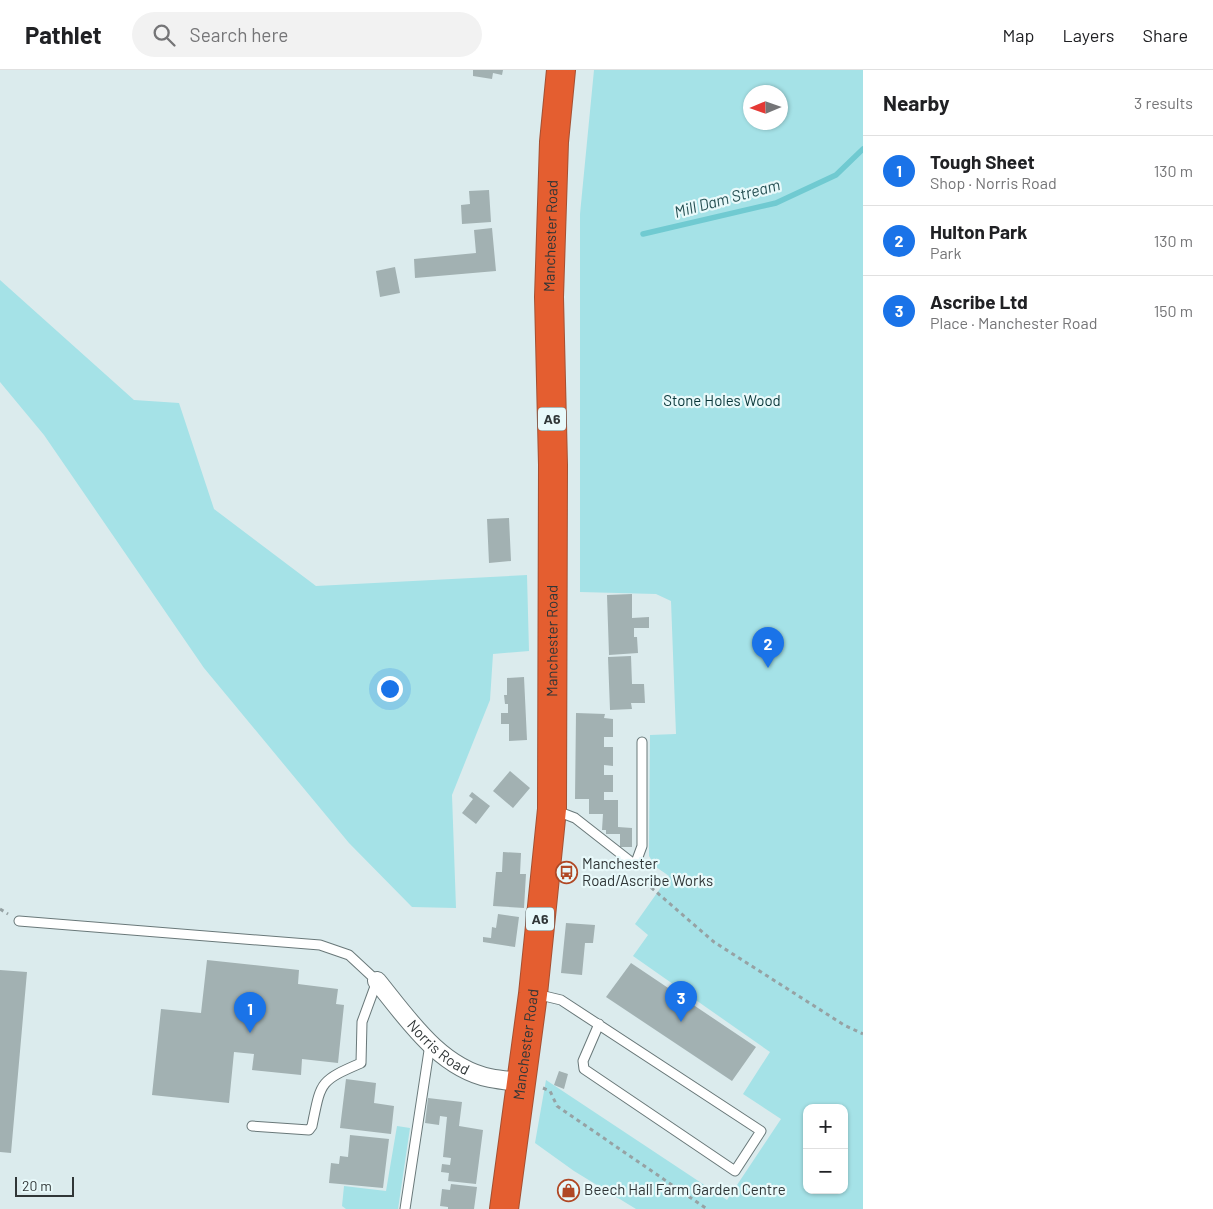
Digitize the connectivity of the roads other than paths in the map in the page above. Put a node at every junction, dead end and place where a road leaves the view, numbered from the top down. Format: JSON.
{"nodes":[{"id":1,"x":561,"y":70,"type":"edge"},
{"id":2,"x":642,"y":742,"type":"dead end"},
{"id":3,"x":552,"y":808,"type":"junction"},
{"id":4,"x":19,"y":921,"type":"dead end"},
{"id":5,"x":377,"y":981,"type":"junction"},
{"id":6,"x":533,"y":994,"type":"junction"},
{"id":7,"x":599,"y":1024,"type":"junction"},
{"id":8,"x":430,"y":1044,"type":"junction"},
{"id":9,"x":521,"y":1082,"type":"junction"},
{"id":10,"x":252,"y":1126,"type":"dead end"},
{"id":11,"x":404,"y":1209,"type":"edge"},
{"id":12,"x":504,"y":1209,"type":"edge"}],
"edges":[{"from":1,"to":3,"type":"highway","name":"Manchester Road","number":"A6"},
{"from":2,"to":3,"type":"lane"},
{"from":3,"to":6,"type":"highway","name":"Manchester Road","number":"A6"},
{"from":4,"to":5,"type":"lane"},
{"from":5,"to":8,"type":"street","name":"Norris Road"},
{"from":5,"to":10,"type":"lane"},
{"from":6,"to":7,"type":"lane"},
{"from":6,"to":9,"type":"highway","name":"Manchester Road","number":"A6"},
{"from":7,"to":7,"type":"lane"},
{"from":8,"to":9,"type":"street","name":"Norris Road"},
{"from":8,"to":11,"type":"lane"},
{"from":9,"to":12,"type":"highway","name":"Manchester Road","number":"A6"}]}
